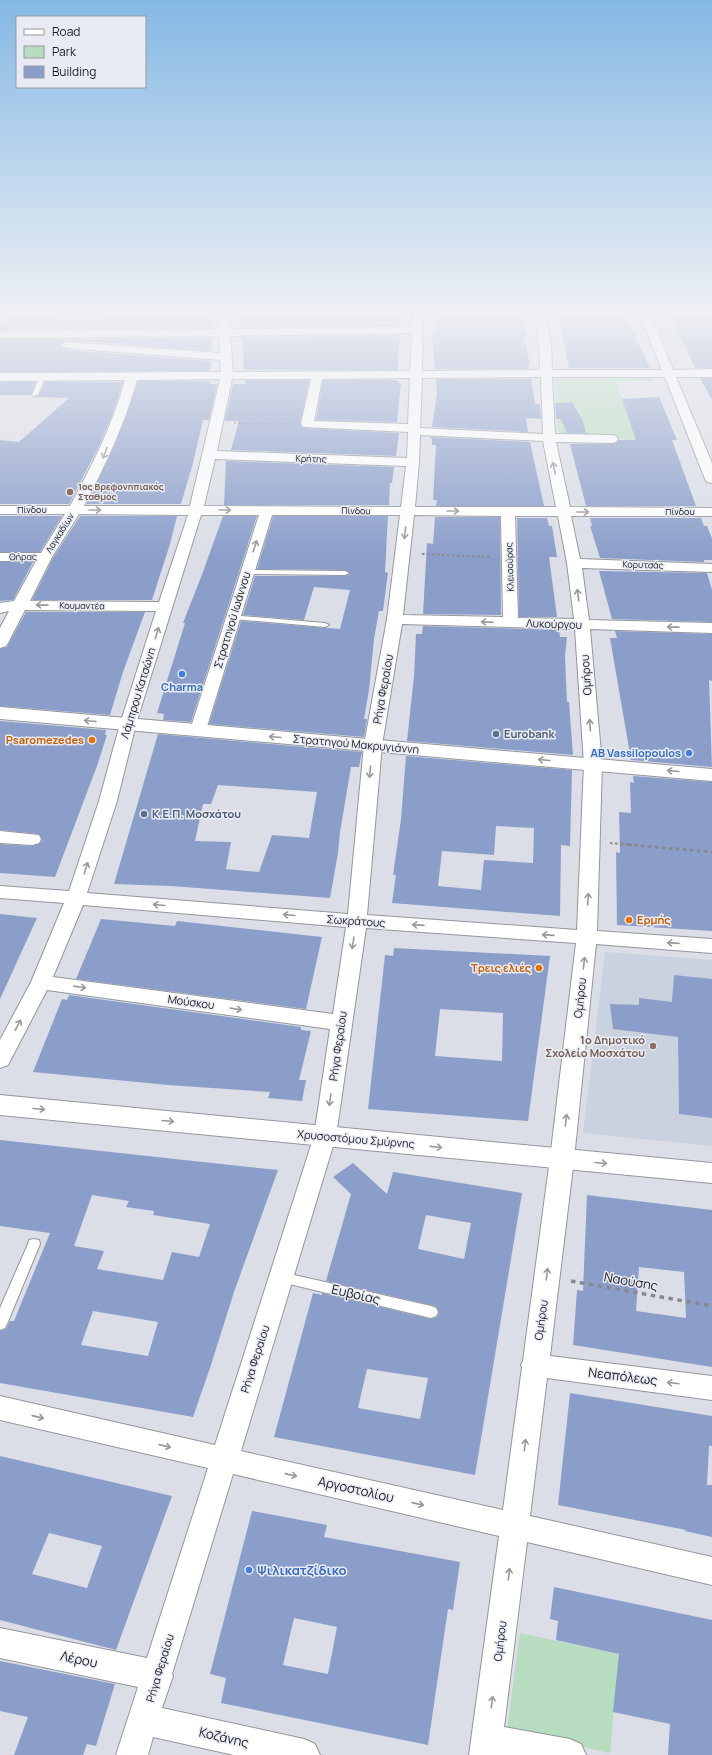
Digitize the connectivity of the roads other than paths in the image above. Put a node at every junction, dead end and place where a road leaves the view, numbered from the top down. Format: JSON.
{"nodes":[{"id":1,"x":127,"y":394,"type":"edge"},
{"id":2,"x":222,"y":394,"type":"edge"},
{"id":3,"x":313,"y":394,"type":"edge"},
{"id":4,"x":415,"y":394,"type":"edge"},
{"id":5,"x":547,"y":394,"type":"edge"},
{"id":6,"x":678,"y":394,"type":"edge"},
{"id":7,"x":414,"y":429,"type":"junction"},
{"id":8,"x":549,"y":438,"type":"junction"},
{"id":9,"x":612,"y":439,"type":"dead end"},
{"id":10,"x":210,"y":455,"type":"junction"},
{"id":11,"x":413,"y":462,"type":"junction"},
{"id":12,"x":712,"y":479,"type":"edge"},
{"id":13,"x":0,"y":510,"type":"edge"},
{"id":14,"x":75,"y":510,"type":"junction"},
{"id":15,"x":196,"y":510,"type":"junction"},
{"id":16,"x":267,"y":510,"type":"junction"},
{"id":17,"x":408,"y":511,"type":"junction"},
{"id":18,"x":508,"y":512,"type":"junction"},
{"id":19,"x":564,"y":512,"type":"junction"},
{"id":20,"x":712,"y":512,"type":"edge"},
{"id":21,"x":0,"y":557,"type":"edge"},
{"id":22,"x":45,"y":557,"type":"junction"},
{"id":23,"x":574,"y":563,"type":"junction"},
{"id":24,"x":712,"y":568,"type":"edge"},
{"id":25,"x":247,"y":572,"type":"junction"},
{"id":26,"x":345,"y":573,"type":"dead end"},
{"id":27,"x":19,"y":605,"type":"junction"},
{"id":28,"x":0,"y":608,"type":"edge"},
{"id":29,"x":165,"y":608,"type":"junction"},
{"id":30,"x":233,"y":617,"type":"junction"},
{"id":31,"x":395,"y":619,"type":"junction"},
{"id":32,"x":512,"y":623,"type":"junction"},
{"id":33,"x":582,"y":624,"type":"junction"},
{"id":34,"x":325,"y":625,"type":"dead end"},
{"id":35,"x":712,"y":628,"type":"edge"},
{"id":36,"x":0,"y":643,"type":"edge"},
{"id":37,"x":0,"y":713,"type":"edge"},
{"id":38,"x":128,"y":724,"type":"junction"},
{"id":39,"x":198,"y":730,"type":"junction"},
{"id":40,"x":373,"y":745,"type":"junction"},
{"id":41,"x":593,"y":764,"type":"junction"},
{"id":42,"x":712,"y":775,"type":"edge"},
{"id":43,"x":0,"y":837,"type":"edge"},
{"id":44,"x":32,"y":840,"type":"dead end"},
{"id":45,"x":0,"y":892,"type":"edge"},
{"id":46,"x":76,"y":898,"type":"junction"},
{"id":47,"x":357,"y":921,"type":"junction"},
{"id":48,"x":587,"y":938,"type":"junction"},
{"id":49,"x":712,"y":946,"type":"edge"},
{"id":50,"x":41,"y":982,"type":"junction"},
{"id":51,"x":341,"y":1023,"type":"junction"},
{"id":52,"x":0,"y":1060,"type":"edge"},
{"id":53,"x":0,"y":1105,"type":"edge"},
{"id":54,"x":325,"y":1136,"type":"junction"},
{"id":55,"x":562,"y":1159,"type":"junction"},
{"id":56,"x":712,"y":1173,"type":"edge"},
{"id":57,"x":34,"y":1244,"type":"dead end"},
{"id":58,"x":281,"y":1277,"type":"junction"},
{"id":59,"x":431,"y":1312,"type":"dead end"},
{"id":60,"x":0,"y":1324,"type":"edge"},
{"id":61,"x":534,"y":1365,"type":"junction"},
{"id":62,"x":712,"y":1388,"type":"edge"},
{"id":63,"x":0,"y":1408,"type":"edge"},
{"id":64,"x":223,"y":1459,"type":"junction"},
{"id":65,"x":515,"y":1526,"type":"junction"},
{"id":66,"x":712,"y":1571,"type":"edge"},
{"id":67,"x":0,"y":1643,"type":"edge"},
{"id":68,"x":158,"y":1676,"type":"junction"},
{"id":69,"x":144,"y":1719,"type":"junction"},
{"id":70,"x":486,"y":1747,"type":"edge"},
{"id":71,"x":132,"y":1755,"type":"edge"},
{"id":72,"x":304,"y":1755,"type":"edge"},
{"id":73,"x":570,"y":1755,"type":"edge"}],
"edges":[{"from":1,"to":14,"type":"street","name":"Λαγκαδίων","one_way":true},
{"from":2,"to":10,"type":"street","name":"Λάμπρου Κατσώνη"},
{"from":3,"to":7,"type":"street"},
{"from":4,"to":7,"type":"street","name":"Ρήγα Φεραίου"},
{"from":5,"to":8,"type":"street","name":"Ομήρου"},
{"from":6,"to":12,"type":"street"},
{"from":7,"to":8,"type":"street"},
{"from":7,"to":11,"type":"street","name":"Ρήγα Φεραίου"},
{"from":8,"to":9,"type":"street"},
{"from":19,"to":8,"type":"street","name":"Ομήρου","one_way":true},
{"from":10,"to":11,"type":"street","name":"Κρήτης"},
{"from":10,"to":15,"type":"street","name":"Λάμπρου Κατσώνη"},
{"from":11,"to":17,"type":"street","name":"Ρήγα Φεραίου"},
{"from":13,"to":14,"type":"street","name":"Πίνδου"},
{"from":14,"to":15,"type":"street","name":"Πίνδου","one_way":true},
{"from":14,"to":22,"type":"street","name":"Λαγκαδίων"},
{"from":15,"to":16,"type":"street","name":"Πίνδου","one_way":true},
{"from":15,"to":29,"type":"street","name":"Λάμπρου Κατσώνη"},
{"from":16,"to":17,"type":"street","name":"Πίνδου"},
{"from":25,"to":16,"type":"street","name":"Στρατηγού Ιωάννου","one_way":true},
{"from":17,"to":18,"type":"street","name":"Πίνδου","one_way":true},
{"from":17,"to":31,"type":"street","name":"Ρήγα Φεραίου","one_way":true},
{"from":18,"to":19,"type":"street","name":"Πίνδου"},
{"from":18,"to":32,"type":"street","name":"Κλεισούρας"},
{"from":19,"to":20,"type":"street","name":"Πίνδου","one_way":true},
{"from":19,"to":23,"type":"street","name":"Ομήρου"},
{"from":21,"to":22,"type":"street","name":"Θήρας"},
{"from":22,"to":27,"type":"street","name":"Λαγκαδίων"},
{"from":23,"to":24,"type":"street","name":"Κορυτσάς"},
{"from":33,"to":23,"type":"street","name":"Ομήρου","one_way":true},
{"from":25,"to":26,"type":"lane"},
{"from":25,"to":30,"type":"street","name":"Στρατηγού Ιωάννου"},
{"from":27,"to":28,"type":"street","name":"Κουμαντέα"},
{"from":29,"to":27,"type":"street","name":"Κουμαντέα","one_way":true},
{"from":27,"to":36,"type":"street","name":"Λαγκαδίων"},
{"from":38,"to":29,"type":"street","name":"Λάμπρου Κατσώνη","one_way":true},
{"from":30,"to":34,"type":"lane"},
{"from":30,"to":39,"type":"street","name":"Στρατηγού Ιωάννου"},
{"from":32,"to":31,"type":"street","name":"Λυκούργου","one_way":true},
{"from":31,"to":40,"type":"street","name":"Ρήγα Φεραίου"},
{"from":32,"to":33,"type":"street","name":"Λυκούργου"},
{"from":35,"to":33,"type":"street","name":"Λυκούργου","one_way":true},
{"from":41,"to":33,"type":"street","name":"Ομήρου","one_way":true},
{"from":38,"to":37,"type":"main road","name":"Στρατηγού Μακρυγιάννη","one_way":true},
{"from":38,"to":39,"type":"main road","name":"Στρατηγού Μακρυγιάννη"},
{"from":46,"to":38,"type":"street","name":"Λάμπρου Κατσώνη","one_way":true},
{"from":40,"to":39,"type":"main road","name":"Στρατηγού Μακρυγιάννη","one_way":true},
{"from":41,"to":40,"type":"main road","name":"Στρατηγού Μακρυγιάννη","one_way":true},
{"from":40,"to":47,"type":"street","name":"Ρήγα Φεραίου","one_way":true},
{"from":42,"to":41,"type":"main road","name":"Στρατηγού Μακρυγιάννη","one_way":true},
{"from":48,"to":41,"type":"street","name":"Ομήρου","one_way":true},
{"from":43,"to":44,"type":"street"},
{"from":45,"to":46,"type":"street","name":"Σωκράτους"},
{"from":47,"to":46,"type":"street","name":"Σωκράτους","one_way":true},
{"from":46,"to":50,"type":"street","name":"Λάμπρου Κατσώνη"},
{"from":48,"to":47,"type":"street","name":"Σωκράτους","one_way":true},
{"from":47,"to":51,"type":"street","name":"Ρήγα Φεραίου","one_way":true},
{"from":49,"to":48,"type":"street","name":"Σωκράτους","one_way":true},
{"from":55,"to":48,"type":"street","name":"Ομήρου","one_way":true},
{"from":50,"to":51,"type":"street","name":"Μούσκου","one_way":true},
{"from":52,"to":50,"type":"street","name":"Λάμπρου Κατσώνη","one_way":true},
{"from":51,"to":54,"type":"street","name":"Ρήγα Φεραίου","one_way":true},
{"from":53,"to":54,"type":"main road","name":"Χρυσοστόμου Σμύρνης","one_way":true},
{"from":54,"to":55,"type":"main road","name":"Χρυσοστόμου Σμύρνης","one_way":true},
{"from":54,"to":58,"type":"street","name":"Ρήγα Φεραίου"},
{"from":55,"to":56,"type":"main road","name":"Χρυσοστόμου Σμύρνης","one_way":true},
{"from":61,"to":55,"type":"street","name":"Ομήρου","one_way":true},
{"from":57,"to":60,"type":"lane"},
{"from":58,"to":59,"type":"lane","name":"Ευβοίας"},
{"from":58,"to":64,"type":"street","name":"Ρήγα Φεραίου"},
{"from":62,"to":61,"type":"street","name":"Νεαπόλεως","one_way":true},
{"from":65,"to":61,"type":"street","name":"Ομήρου","one_way":true},
{"from":63,"to":64,"type":"street","name":"Αργοστολίου","one_way":true},
{"from":64,"to":65,"type":"street","name":"Αργοστολίου","one_way":true},
{"from":64,"to":68,"type":"street","name":"Ρήγα Φεραίου"},
{"from":65,"to":66,"type":"street","name":"Αργοστολίου"},
{"from":70,"to":65,"type":"street","name":"Ομήρου","one_way":true},
{"from":67,"to":68,"type":"street","name":"Λέρου"},
{"from":68,"to":69,"type":"street","name":"Ρήγα Φεραίου"},
{"from":69,"to":71,"type":"street","name":"Ρήγα Φεραίου"},
{"from":69,"to":72,"type":"street","name":"Κοζάνης"},
{"from":70,"to":73,"type":"street"}]}
